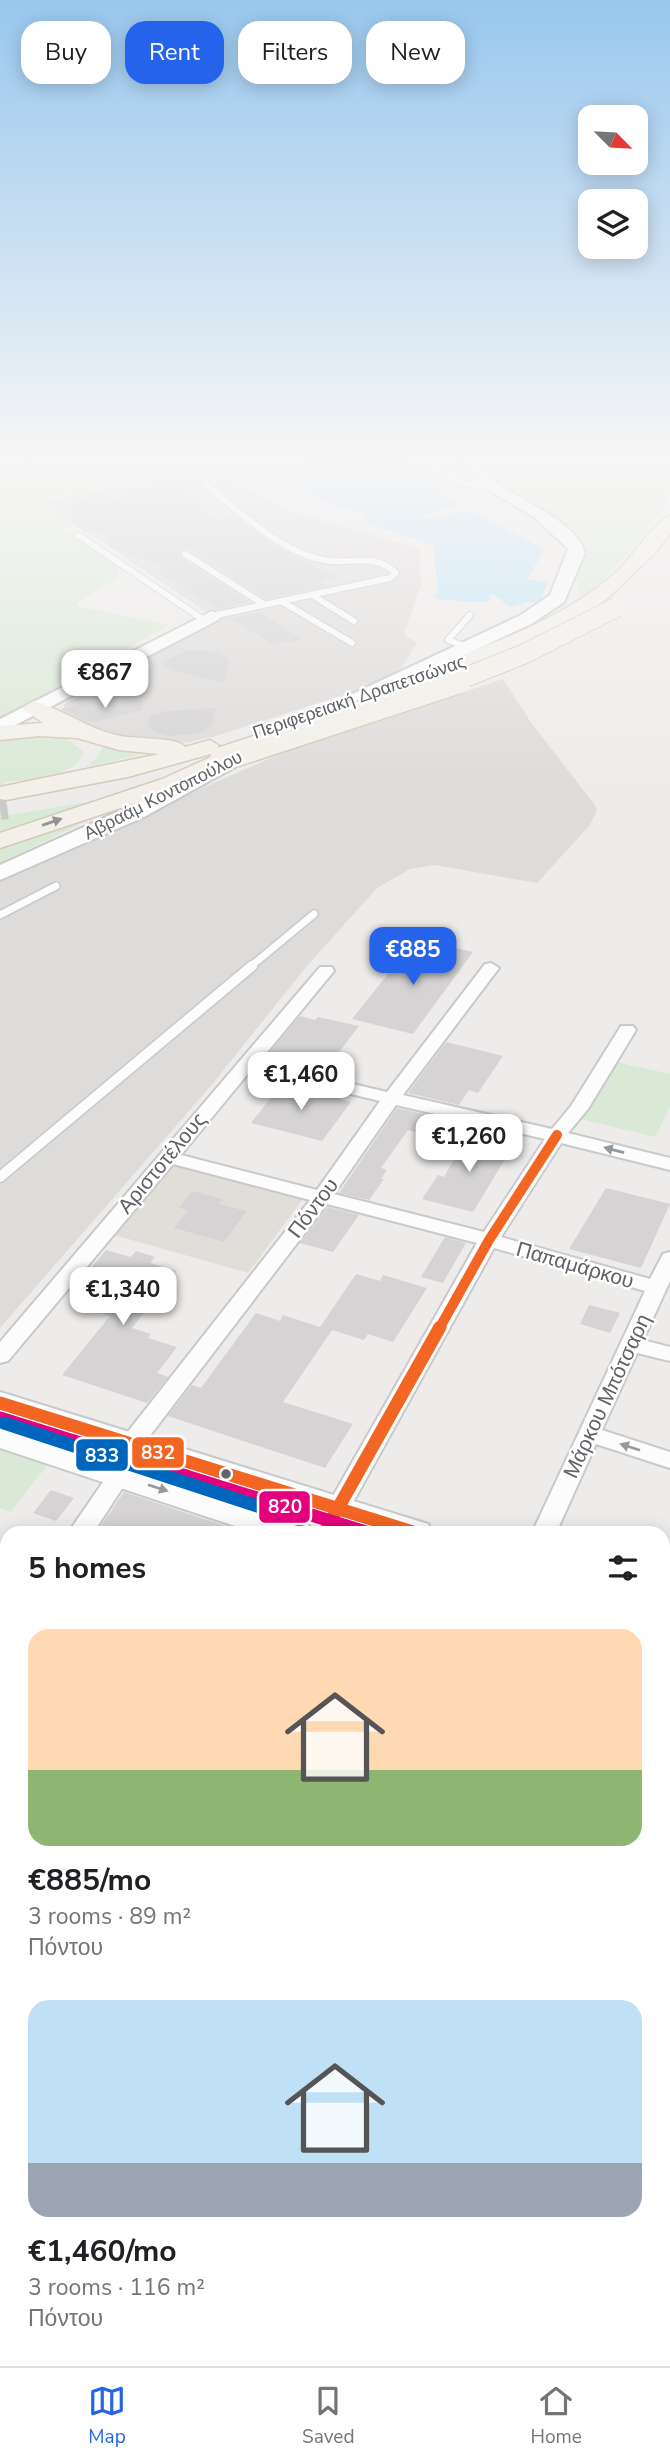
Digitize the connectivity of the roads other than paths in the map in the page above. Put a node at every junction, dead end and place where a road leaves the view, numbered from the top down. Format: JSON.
{"nodes":[{"id":1,"x":129,"y":567,"type":"edge"},
{"id":2,"x":206,"y":567,"type":"edge"},
{"id":3,"x":392,"y":567,"type":"edge"},
{"id":4,"x":571,"y":567,"type":"edge"},
{"id":5,"x":634,"y":567,"type":"edge"},
{"id":6,"x":637,"y":592,"type":"dead end"},
{"id":7,"x":312,"y":595,"type":"junction"},
{"id":8,"x":281,"y":601,"type":"junction"},
{"id":9,"x":262,"y":603,"type":"junction"},
{"id":10,"x":470,"y":615,"type":"dead end"},
{"id":11,"x":208,"y":618,"type":"junction"},
{"id":12,"x":354,"y":621,"type":"dead end"},
{"id":13,"x":352,"y":643,"type":"dead end"},
{"id":14,"x":467,"y":647,"type":"junction"},
{"id":15,"x":32,"y":717,"type":"junction"},
{"id":16,"x":0,"y":727,"type":"edge"},
{"id":17,"x":0,"y":733,"type":"edge"},
{"id":18,"x":227,"y":749,"type":"junction"},
{"id":19,"x":97,"y":792,"type":"junction"},
{"id":20,"x":0,"y":841,"type":"edge"},
{"id":21,"x":0,"y":873,"type":"edge"},
{"id":22,"x":56,"y":886,"type":"dead end"},
{"id":23,"x":314,"y":914,"type":"dead end"},
{"id":24,"x":0,"y":915,"type":"edge"},
{"id":25,"x":491,"y":968,"type":"dead end"},
{"id":26,"x":326,"y":971,"type":"dead end"},
{"id":27,"x":627,"y":1030,"type":"dead end"},
{"id":28,"x":247,"y":1064,"type":"junction"},
{"id":29,"x":390,"y":1100,"type":"junction"},
{"id":30,"x":558,"y":1135,"type":"junction"},
{"id":31,"x":168,"y":1157,"type":"junction"},
{"id":32,"x":670,"y":1164,"type":"edge"},
{"id":33,"x":0,"y":1177,"type":"edge"},
{"id":34,"x":322,"y":1196,"type":"junction"},
{"id":35,"x":489,"y":1240,"type":"junction"},
{"id":36,"x":670,"y":1259,"type":"edge"},
{"id":37,"x":657,"y":1289,"type":"junction"},
{"id":38,"x":631,"y":1344,"type":"junction"},
{"id":39,"x":670,"y":1354,"type":"edge"},
{"id":40,"x":0,"y":1356,"type":"edge"},
{"id":41,"x":0,"y":1403,"type":"edge"},
{"id":42,"x":589,"y":1434,"type":"junction"},
{"id":43,"x":0,"y":1436,"type":"edge"},
{"id":44,"x":131,"y":1444,"type":"junction"},
{"id":45,"x":670,"y":1460,"type":"edge"},
{"id":46,"x":120,"y":1475,"type":"junction"},
{"id":47,"x":332,"y":1521,"type":"edge"},
{"id":48,"x":85,"y":1526,"type":"edge"},
{"id":49,"x":275,"y":1526,"type":"edge"},
{"id":50,"x":367,"y":1526,"type":"edge"},
{"id":51,"x":547,"y":1526,"type":"edge"}],
"edges":[{"from":1,"to":11,"type":"lane"},
{"from":2,"to":9,"type":"lane"},
{"from":3,"to":7,"type":"lane"},
{"from":4,"to":14,"type":"street","name":"Αβραάμ Κοντοπούλου"},
{"from":5,"to":18,"type":"main road","name":"Περιφερειακή Δραπετσώνας"},
{"from":6,"to":18,"type":"main road","name":"Περιφερειακή Δραπετσώνας","bridge":true},
{"from":7,"to":8,"type":"lane"},
{"from":7,"to":12,"type":"lane"},
{"from":8,"to":9,"type":"lane"},
{"from":8,"to":13,"type":"lane"},
{"from":9,"to":11,"type":"lane"},
{"from":10,"to":14,"type":"lane"},
{"from":11,"to":15,"type":"street"},
{"from":14,"to":21,"type":"street","name":"Αβραάμ Κοντοπούλου"},
{"from":15,"to":16,"type":"street"},
{"from":15,"to":17,"type":"main road"},
{"from":15,"to":18,"type":"main road"},
{"from":15,"to":19,"type":"main road"},
{"from":18,"to":19,"type":"main road"},
{"from":20,"to":19,"type":"main road","one_way":true},
{"from":22,"to":24,"type":"lane"},
{"from":23,"to":33,"type":"lane"},
{"from":25,"to":29,"type":"street","name":"Πόντου"},
{"from":26,"to":28,"type":"street","name":"Αριστοτέλους"},
{"from":27,"to":30,"type":"street"},
{"from":28,"to":29,"type":"street"},
{"from":28,"to":31,"type":"street","name":"Αριστοτέλους"},
{"from":29,"to":30,"type":"street"},
{"from":29,"to":34,"type":"street","name":"Πόντου"},
{"from":32,"to":30,"type":"street","one_way":true},
{"from":30,"to":35,"type":"street"},
{"from":31,"to":34,"type":"street","name":"Παπαμάρκου"},
{"from":31,"to":40,"type":"street","name":"Αριστοτέλους"},
{"from":34,"to":35,"type":"street","name":"Παπαμάρκου"},
{"from":34,"to":44,"type":"street","name":"Πόντου"},
{"from":35,"to":37,"type":"street","name":"Παπαμάρκου"},
{"from":35,"to":47,"type":"street"},
{"from":36,"to":37,"type":"street","name":"Μάρκου Μπότσαρη"},
{"from":37,"to":38,"type":"street","name":"Μάρκου Μπότσαρη"},
{"from":38,"to":39,"type":"street"},
{"from":38,"to":42,"type":"street","name":"Μάρκου Μπότσαρη"},
{"from":41,"to":44,"type":"street"},
{"from":45,"to":42,"type":"street","one_way":true},
{"from":42,"to":51,"type":"street","name":"Μάρκου Μπότσαρη"},
{"from":43,"to":46,"type":"street"},
{"from":44,"to":47,"type":"street"},
{"from":46,"to":48,"type":"street"},
{"from":46,"to":49,"type":"street","one_way":true},
{"from":47,"to":50,"type":"street"}]}
